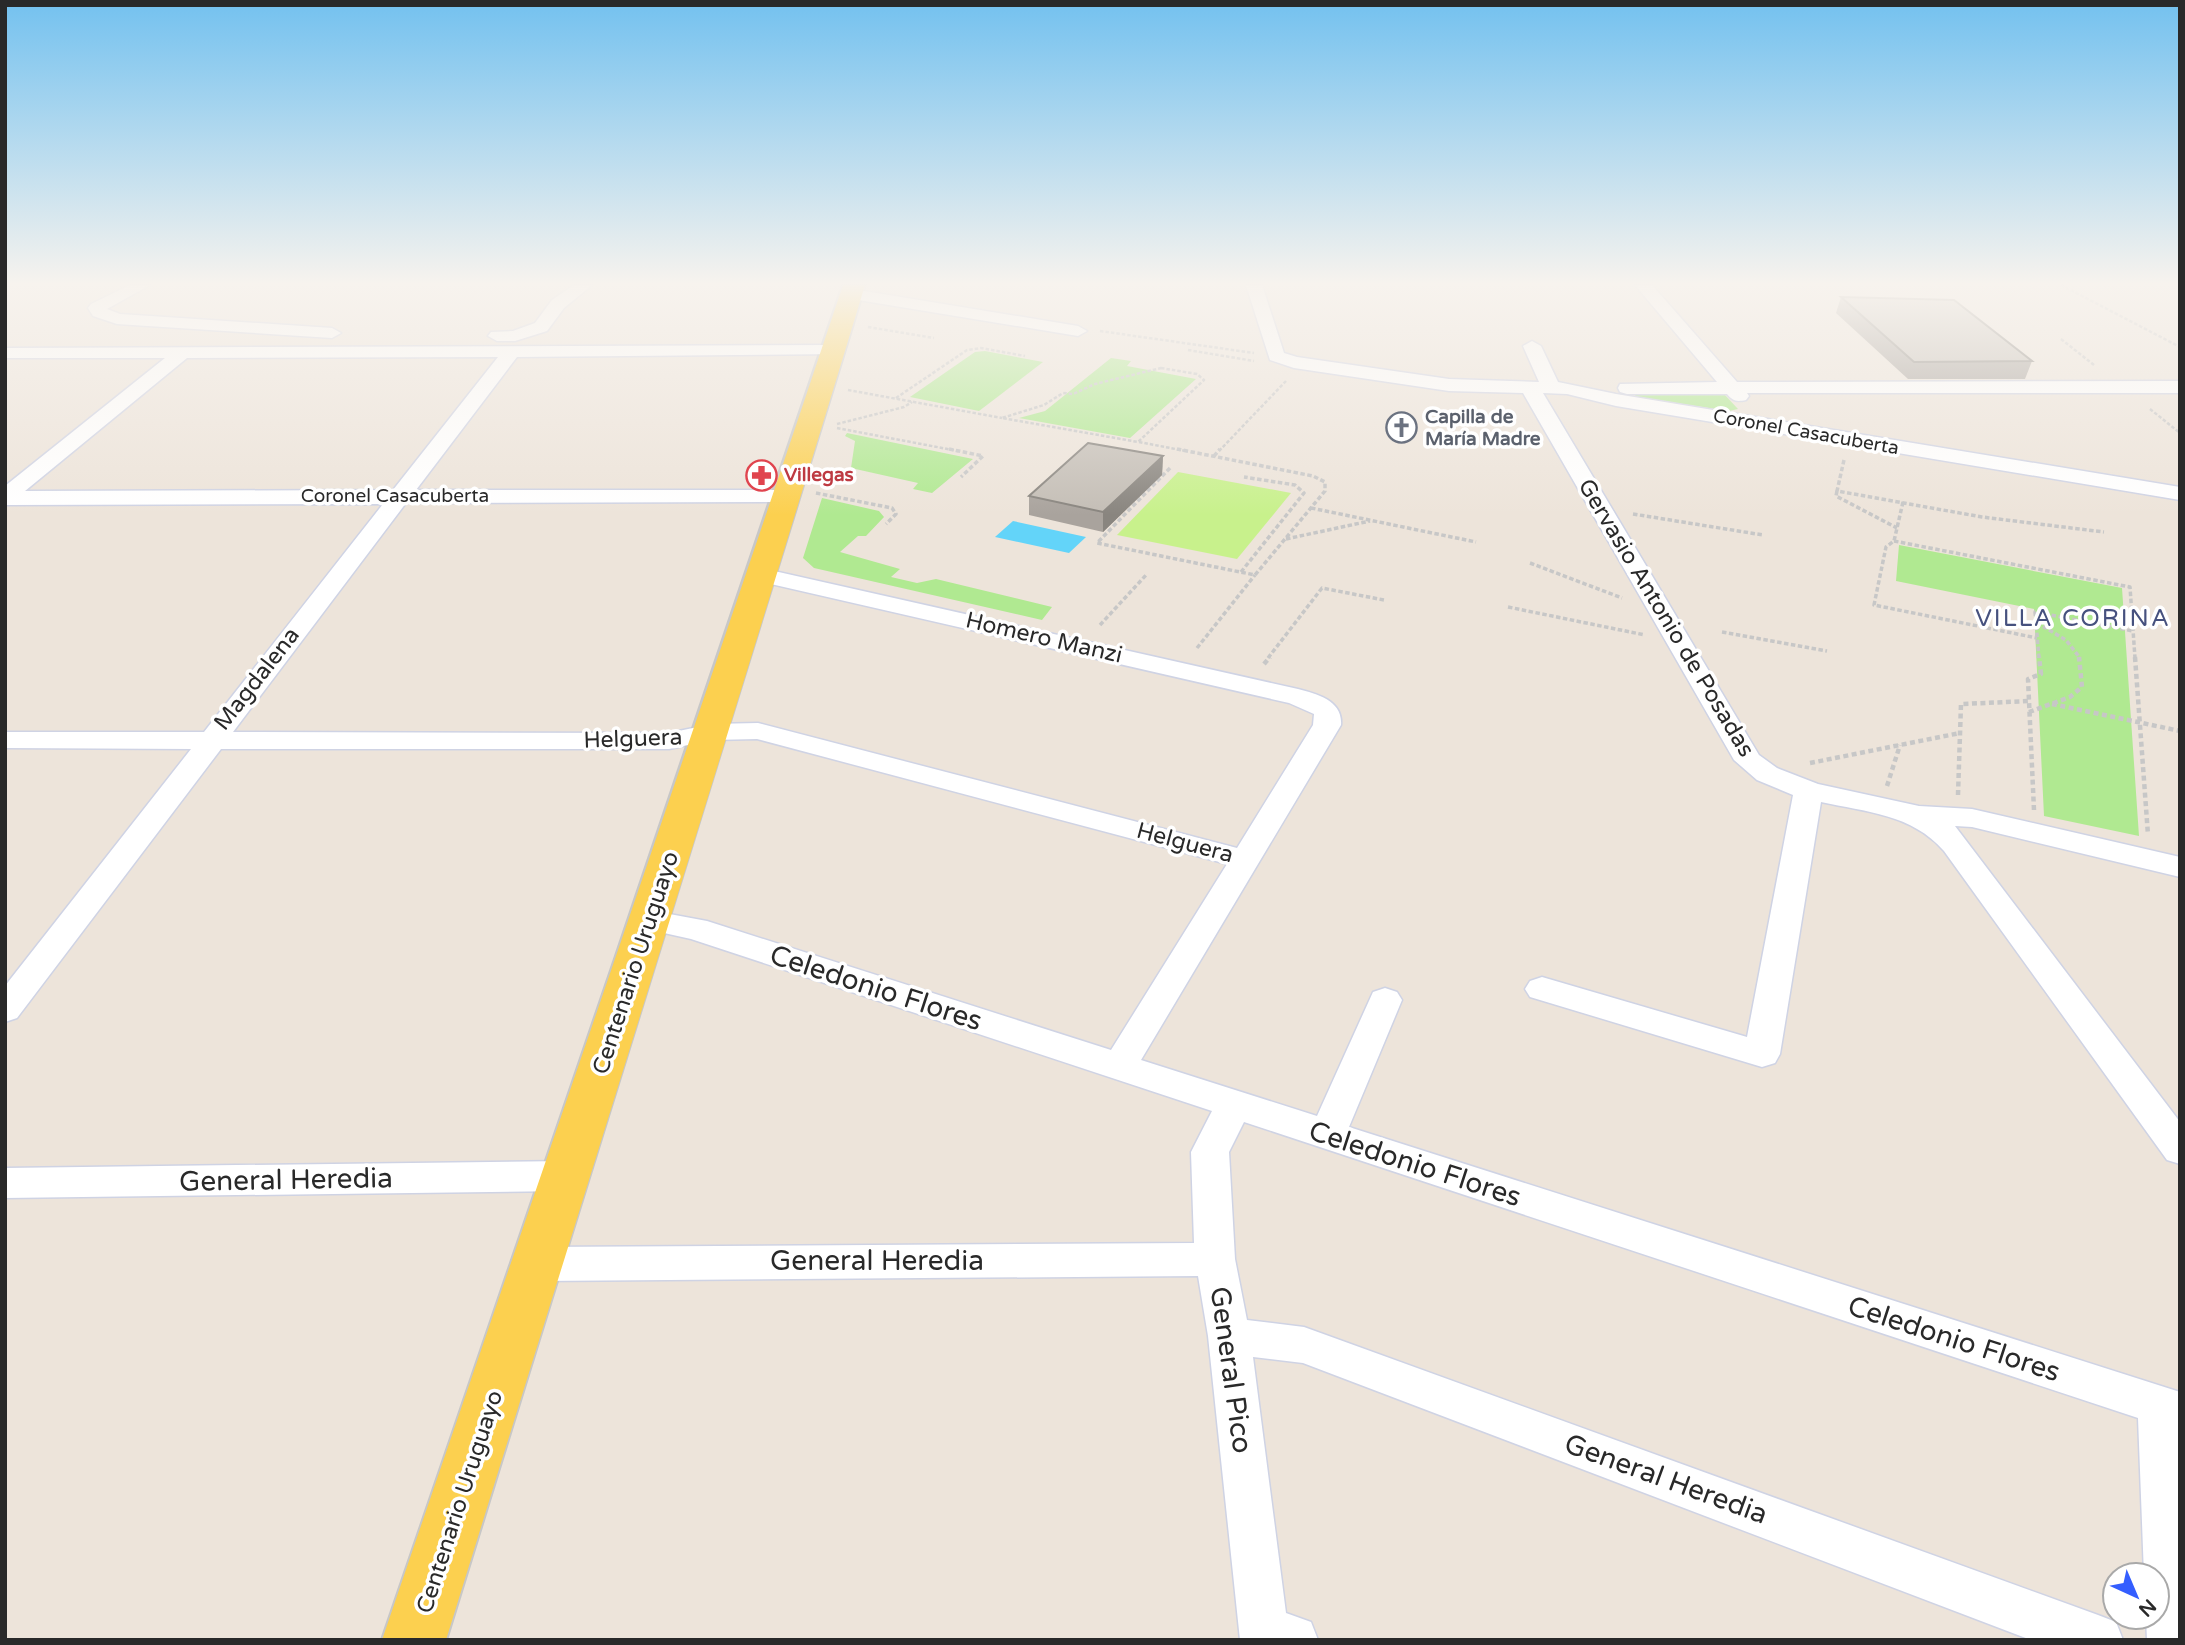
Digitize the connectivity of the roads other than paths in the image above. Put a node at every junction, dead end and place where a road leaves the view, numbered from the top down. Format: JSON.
{"nodes":[{"id":1,"x":171,"y":362,"type":"edge"},
{"id":2,"x":504,"y":362,"type":"edge"},
{"id":3,"x":841,"y":362,"type":"edge"},
{"id":4,"x":1293,"y":362,"type":"edge"},
{"id":5,"x":1539,"y":362,"type":"edge"},
{"id":6,"x":1710,"y":362,"type":"edge"},
{"id":7,"x":1732,"y":387,"type":"junction"},
{"id":8,"x":2180,"y":387,"type":"edge"},
{"id":9,"x":1549,"y":388,"type":"junction"},
{"id":10,"x":1761,"y":424,"type":"junction"},
{"id":11,"x":797,"y":494,"type":"junction"},
{"id":12,"x":2180,"y":494,"type":"edge"},
{"id":13,"x":400,"y":495,"type":"junction"},
{"id":14,"x":5,"y":497,"type":"edge"},
{"id":15,"x":761,"y":575,"type":"junction"},
{"id":16,"x":712,"y":732,"type":"junction"},
{"id":17,"x":211,"y":739,"type":"junction"},
{"id":18,"x":5,"y":740,"type":"edge"},
{"id":19,"x":1803,"y":778,"type":"junction"},
{"id":20,"x":1915,"y":815,"type":"junction"},
{"id":21,"x":1244,"y":859,"type":"junction"},
{"id":22,"x":2180,"y":867,"type":"edge"},
{"id":23,"x":648,"y":920,"type":"junction"},
{"id":24,"x":1542,"y":989,"type":"dead end"},
{"id":25,"x":1385,"y":1000,"type":"dead end"},
{"id":26,"x":5,"y":1010,"type":"edge"},
{"id":27,"x":1119,"y":1067,"type":"junction"},
{"id":28,"x":1234,"y":1105,"type":"junction"},
{"id":29,"x":1326,"y":1135,"type":"junction"},
{"id":30,"x":2180,"y":1150,"type":"edge"},
{"id":31,"x":566,"y":1176,"type":"junction"},
{"id":32,"x":5,"y":1183,"type":"edge"},
{"id":33,"x":1214,"y":1259,"type":"junction"},
{"id":34,"x":538,"y":1264,"type":"junction"},
{"id":35,"x":1229,"y":1336,"type":"junction"},
{"id":36,"x":2170,"y":1409,"type":"edge"},
{"id":37,"x":1274,"y":1637,"type":"edge"},
{"id":38,"x":414,"y":1640,"type":"edge"},
{"id":39,"x":2098,"y":1640,"type":"edge"},
{"id":40,"x":2172,"y":1640,"type":"edge"}],
"edges":[{"from":1,"to":14,"type":"street"},
{"from":2,"to":13,"type":"street","name":"Magdalena"},
{"from":3,"to":11,"type":"main road","name":"Centenario Uruguayo"},
{"from":4,"to":9,"type":"street","name":"Coronel Casacuberta"},
{"from":5,"to":9,"type":"street","name":"Gervasio Antonio de Posadas"},
{"from":6,"to":7,"type":"street"},
{"from":7,"to":8,"type":"street"},
{"from":7,"to":9,"type":"street"},
{"from":7,"to":10,"type":"street"},
{"from":9,"to":10,"type":"street","name":"Coronel Casacuberta"},
{"from":9,"to":19,"type":"street","name":"Gervasio Antonio de Posadas"},
{"from":10,"to":12,"type":"street","name":"Coronel Casacuberta"},
{"from":11,"to":13,"type":"street","name":"Coronel Casacuberta"},
{"from":11,"to":15,"type":"main road","name":"Centenario Uruguayo"},
{"from":13,"to":14,"type":"street","name":"Coronel Casacuberta"},
{"from":13,"to":17,"type":"street","name":"Magdalena"},
{"from":15,"to":16,"type":"main road","name":"Centenario Uruguayo"},
{"from":15,"to":21,"type":"street","name":"Homero Manzi"},
{"from":16,"to":17,"type":"street","name":"Helguera"},
{"from":16,"to":21,"type":"street","name":"Helguera"},
{"from":16,"to":23,"type":"main road","name":"Centenario Uruguayo"},
{"from":17,"to":18,"type":"street","name":"Helguera"},
{"from":17,"to":26,"type":"street","name":"Magdalena"},
{"from":19,"to":20,"type":"street","name":"Gervasio Antonio de Posadas"},
{"from":19,"to":24,"type":"street"},
{"from":20,"to":22,"type":"street"},
{"from":20,"to":30,"type":"street","name":"Gervasio Antonio de Posadas"},
{"from":21,"to":27,"type":"street"},
{"from":23,"to":27,"type":"street","name":"Celedonio Flores"},
{"from":23,"to":31,"type":"main road","name":"Centenario Uruguayo"},
{"from":25,"to":29,"type":"street"},
{"from":27,"to":28,"type":"street","name":"Celedonio Flores"},
{"from":28,"to":29,"type":"street","name":"Celedonio Flores"},
{"from":28,"to":33,"type":"street","name":"General Pico"},
{"from":29,"to":36,"type":"street","name":"Celedonio Flores"},
{"from":31,"to":32,"type":"street","name":"General Heredia"},
{"from":31,"to":34,"type":"main road","name":"Centenario Uruguayo"},
{"from":33,"to":34,"type":"street","name":"General Heredia"},
{"from":33,"to":35,"type":"street","name":"General Pico"},
{"from":34,"to":38,"type":"main road","name":"Centenario Uruguayo"},
{"from":35,"to":37,"type":"street","name":"General Pico"},
{"from":35,"to":39,"type":"street","name":"General Heredia"},
{"from":36,"to":40,"type":"street"}]}
